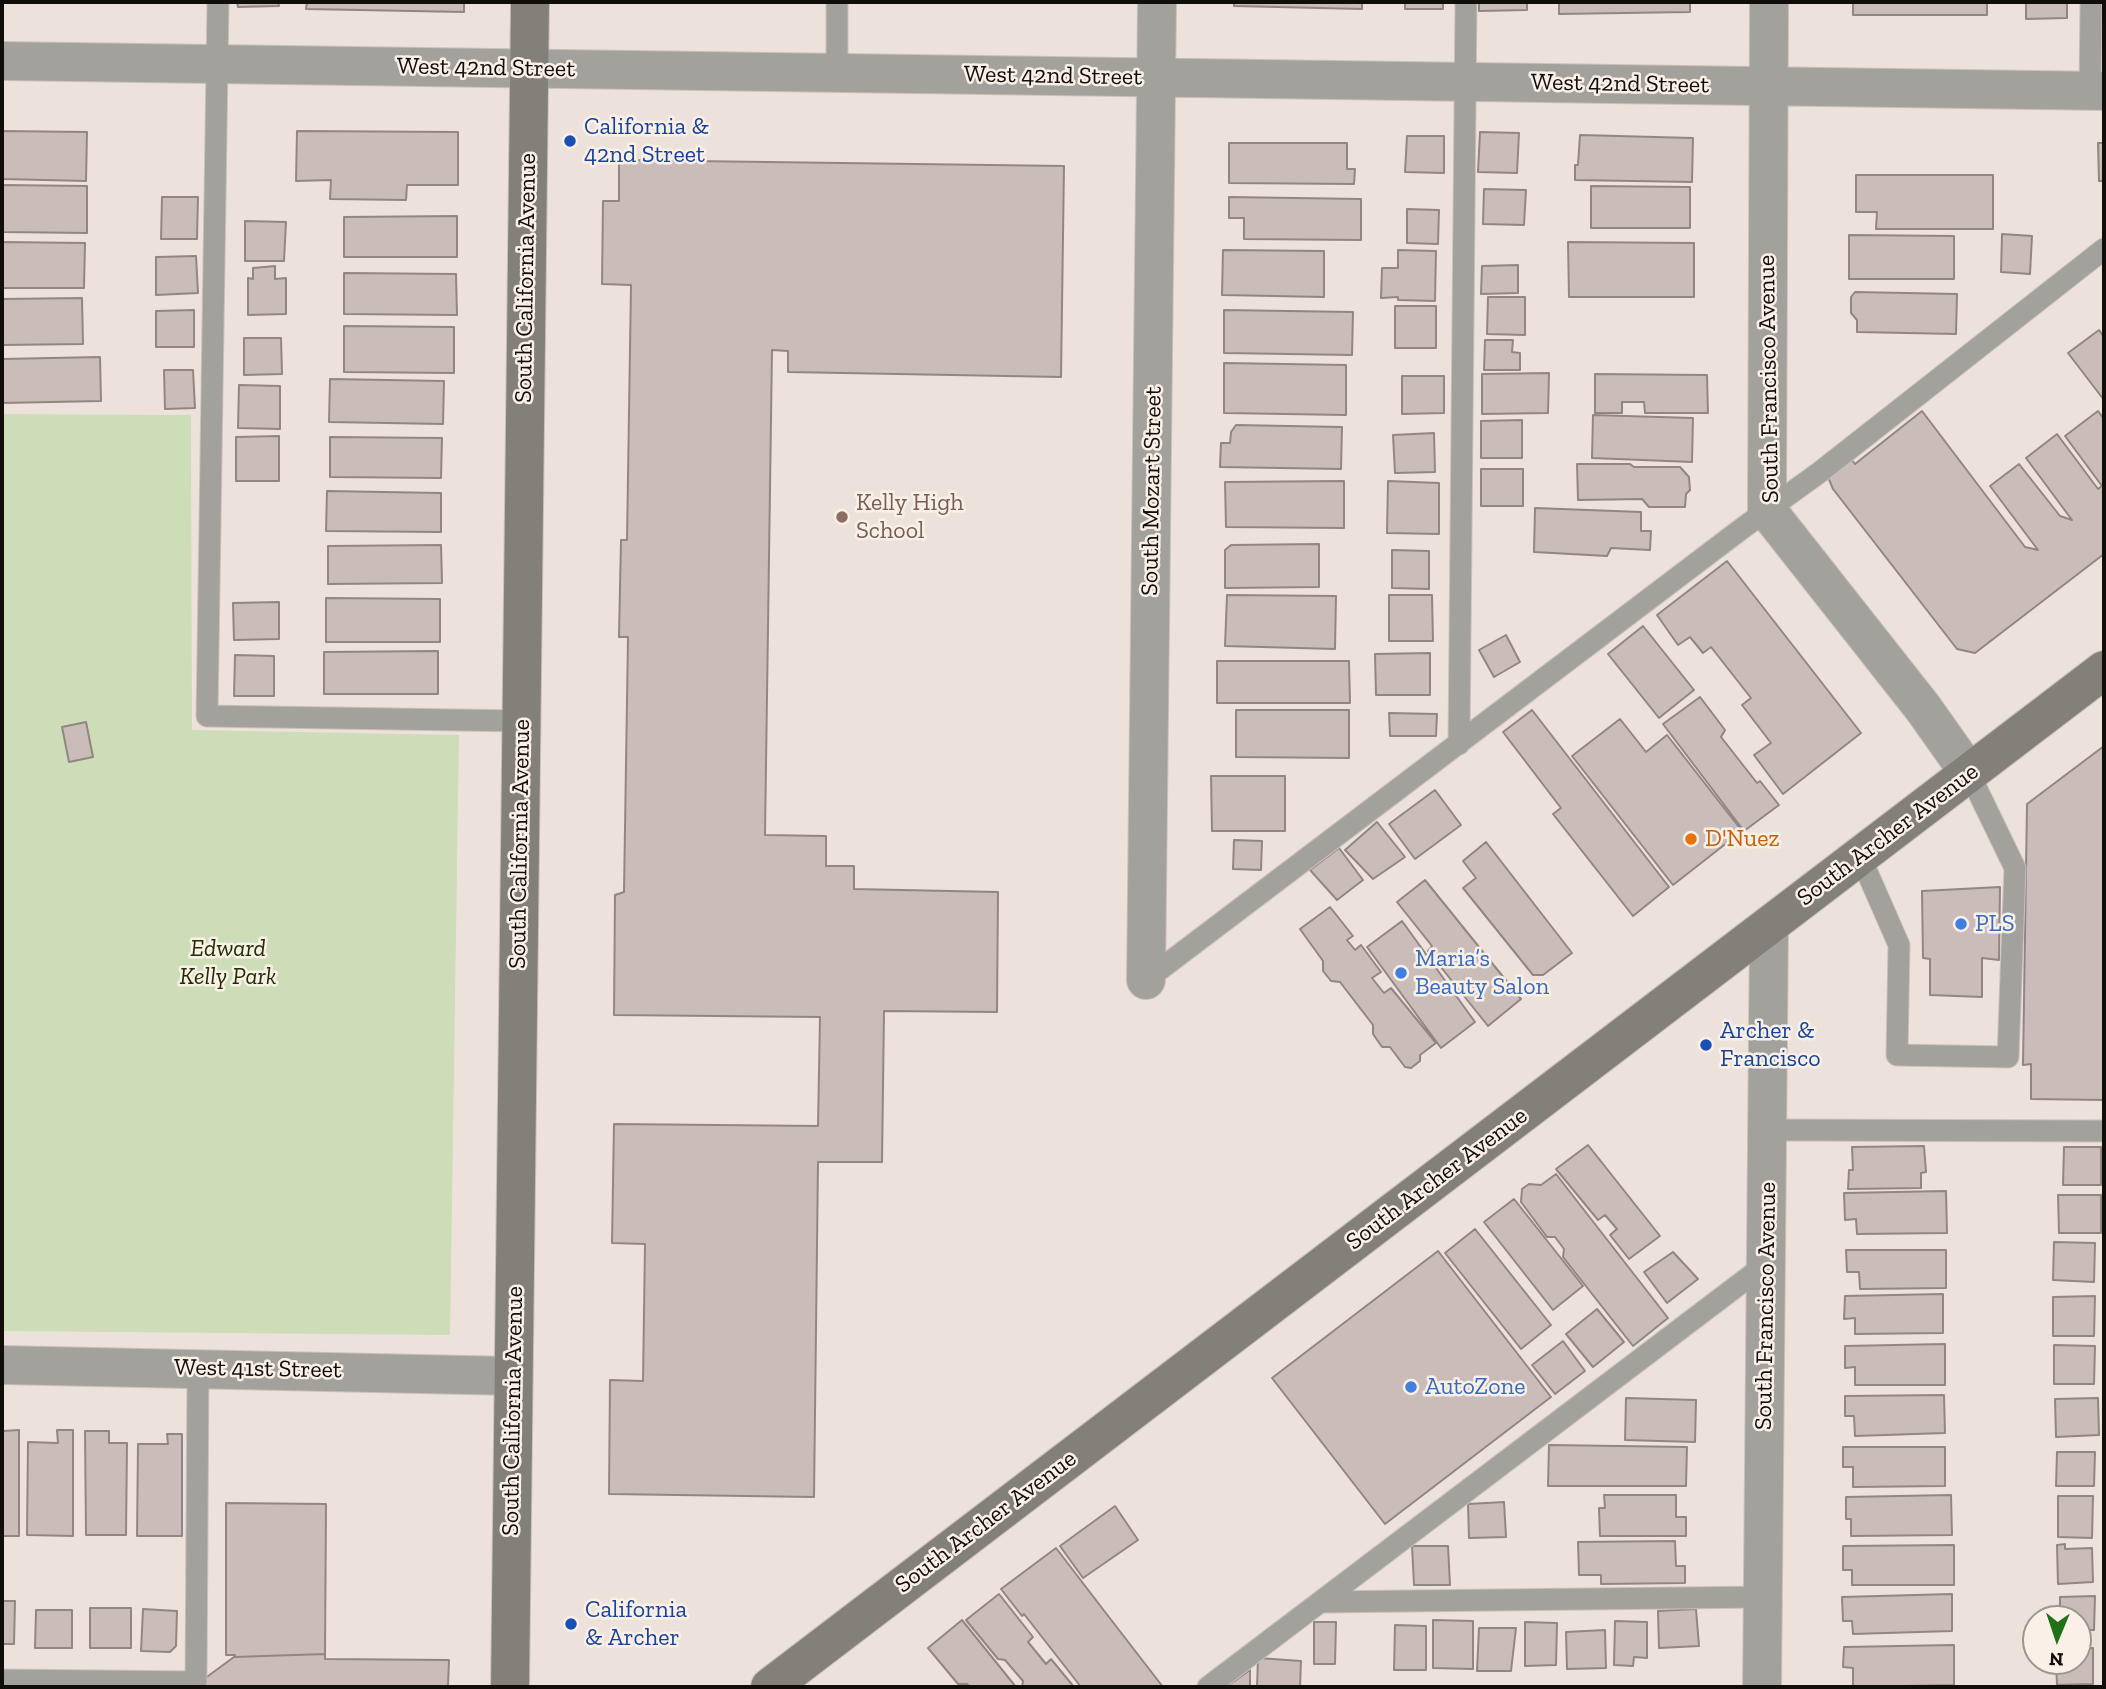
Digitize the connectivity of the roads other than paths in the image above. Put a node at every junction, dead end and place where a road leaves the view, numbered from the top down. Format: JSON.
{"nodes":[{"id":1,"x":218,"y":2,"type":"edge"},
{"id":2,"x":530,"y":2,"type":"edge"},
{"id":3,"x":838,"y":2,"type":"edge"},
{"id":4,"x":1157,"y":2,"type":"edge"},
{"id":5,"x":1466,"y":2,"type":"edge"},
{"id":6,"x":1769,"y":2,"type":"edge"},
{"id":7,"x":2091,"y":2,"type":"edge"},
{"id":8,"x":2,"y":61,"type":"edge"},
{"id":9,"x":217,"y":64,"type":"junction"},
{"id":10,"x":528,"y":69,"type":"junction"},
{"id":11,"x":837,"y":73,"type":"junction"},
{"id":12,"x":1156,"y":78,"type":"junction"},
{"id":13,"x":1465,"y":82,"type":"junction"},
{"id":14,"x":1768,"y":86,"type":"junction"},
{"id":15,"x":2097,"y":91,"type":"edge"},
{"id":16,"x":2104,"y":249,"type":"edge"},
{"id":17,"x":1767,"y":510,"type":"junction"},
{"id":18,"x":2104,"y":670,"type":"edge"},
{"id":19,"x":521,"y":720,"type":"junction"},
{"id":20,"x":1459,"y":744,"type":"junction"},
{"id":21,"x":1969,"y":773,"type":"junction"},
{"id":22,"x":1860,"y":856,"type":"junction"},
{"id":23,"x":1769,"y":926,"type":"junction"},
{"id":24,"x":1146,"y":980,"type":"joint"},
{"id":25,"x":1767,"y":1130,"type":"junction"},
{"id":26,"x":2104,"y":1131,"type":"edge"},
{"id":27,"x":1766,"y":1265,"type":"junction"},
{"id":28,"x":2,"y":1364,"type":"edge"},
{"id":29,"x":198,"y":1368,"type":"junction"},
{"id":30,"x":513,"y":1376,"type":"junction"},
{"id":31,"x":1763,"y":1597,"type":"junction"},
{"id":32,"x":1321,"y":1602,"type":"junction"},
{"id":33,"x":2,"y":1680,"type":"edge"},
{"id":34,"x":510,"y":1687,"type":"edge"},
{"id":35,"x":770,"y":1687,"type":"edge"},
{"id":36,"x":1208,"y":1687,"type":"edge"},
{"id":37,"x":1762,"y":1687,"type":"edge"}],
"edges":[{"from":1,"to":9,"type":"lane"},
{"from":2,"to":10,"type":"main road","name":"South California Avenue"},
{"from":3,"to":11,"type":"lane"},
{"from":4,"to":12,"type":"street","name":"South Mozart Street"},
{"from":5,"to":13,"type":"lane"},
{"from":6,"to":14,"type":"street","name":"South Francisco Avenue"},
{"from":7,"to":15,"type":"lane"},
{"from":8,"to":9,"type":"street","name":"West 42nd Street"},
{"from":9,"to":10,"type":"street","name":"West 42nd Street"},
{"from":9,"to":19,"type":"lane"},
{"from":10,"to":11,"type":"street","name":"West 42nd Street"},
{"from":10,"to":19,"type":"main road","name":"South California Avenue"},
{"from":11,"to":12,"type":"street","name":"West 42nd Street"},
{"from":12,"to":13,"type":"street","name":"West 42nd Street"},
{"from":12,"to":24,"type":"street","name":"South Mozart Street"},
{"from":13,"to":14,"type":"street","name":"West 42nd Street"},
{"from":13,"to":20,"type":"lane"},
{"from":14,"to":15,"type":"street","name":"West 42nd Street"},
{"from":14,"to":17,"type":"street","name":"South Francisco Avenue"},
{"from":16,"to":17,"type":"lane"},
{"from":17,"to":20,"type":"lane"},
{"from":17,"to":21,"type":"street","name":"South Francisco Avenue"},
{"from":18,"to":21,"type":"main road","name":"South Archer Avenue"},
{"from":19,"to":30,"type":"main road","name":"South California Avenue"},
{"from":20,"to":24,"type":"lane"},
{"from":21,"to":22,"type":"main road","name":"South Archer Avenue"},
{"from":21,"to":22,"type":"lane"},
{"from":22,"to":23,"type":"main road","name":"South Archer Avenue"},
{"from":23,"to":25,"type":"street","name":"South Francisco Avenue"},
{"from":23,"to":35,"type":"main road","name":"South Archer Avenue"},
{"from":25,"to":26,"type":"lane"},
{"from":25,"to":27,"type":"street","name":"South Francisco Avenue"},
{"from":27,"to":31,"type":"street","name":"South Francisco Avenue"},
{"from":27,"to":32,"type":"lane"},
{"from":28,"to":29,"type":"street","name":"West 41st Street"},
{"from":29,"to":30,"type":"street","name":"West 41st Street"},
{"from":29,"to":33,"type":"lane"},
{"from":30,"to":34,"type":"main road","name":"South California Avenue"},
{"from":31,"to":32,"type":"lane"},
{"from":31,"to":37,"type":"street","name":"South Francisco Avenue"},
{"from":32,"to":36,"type":"lane"}]}
